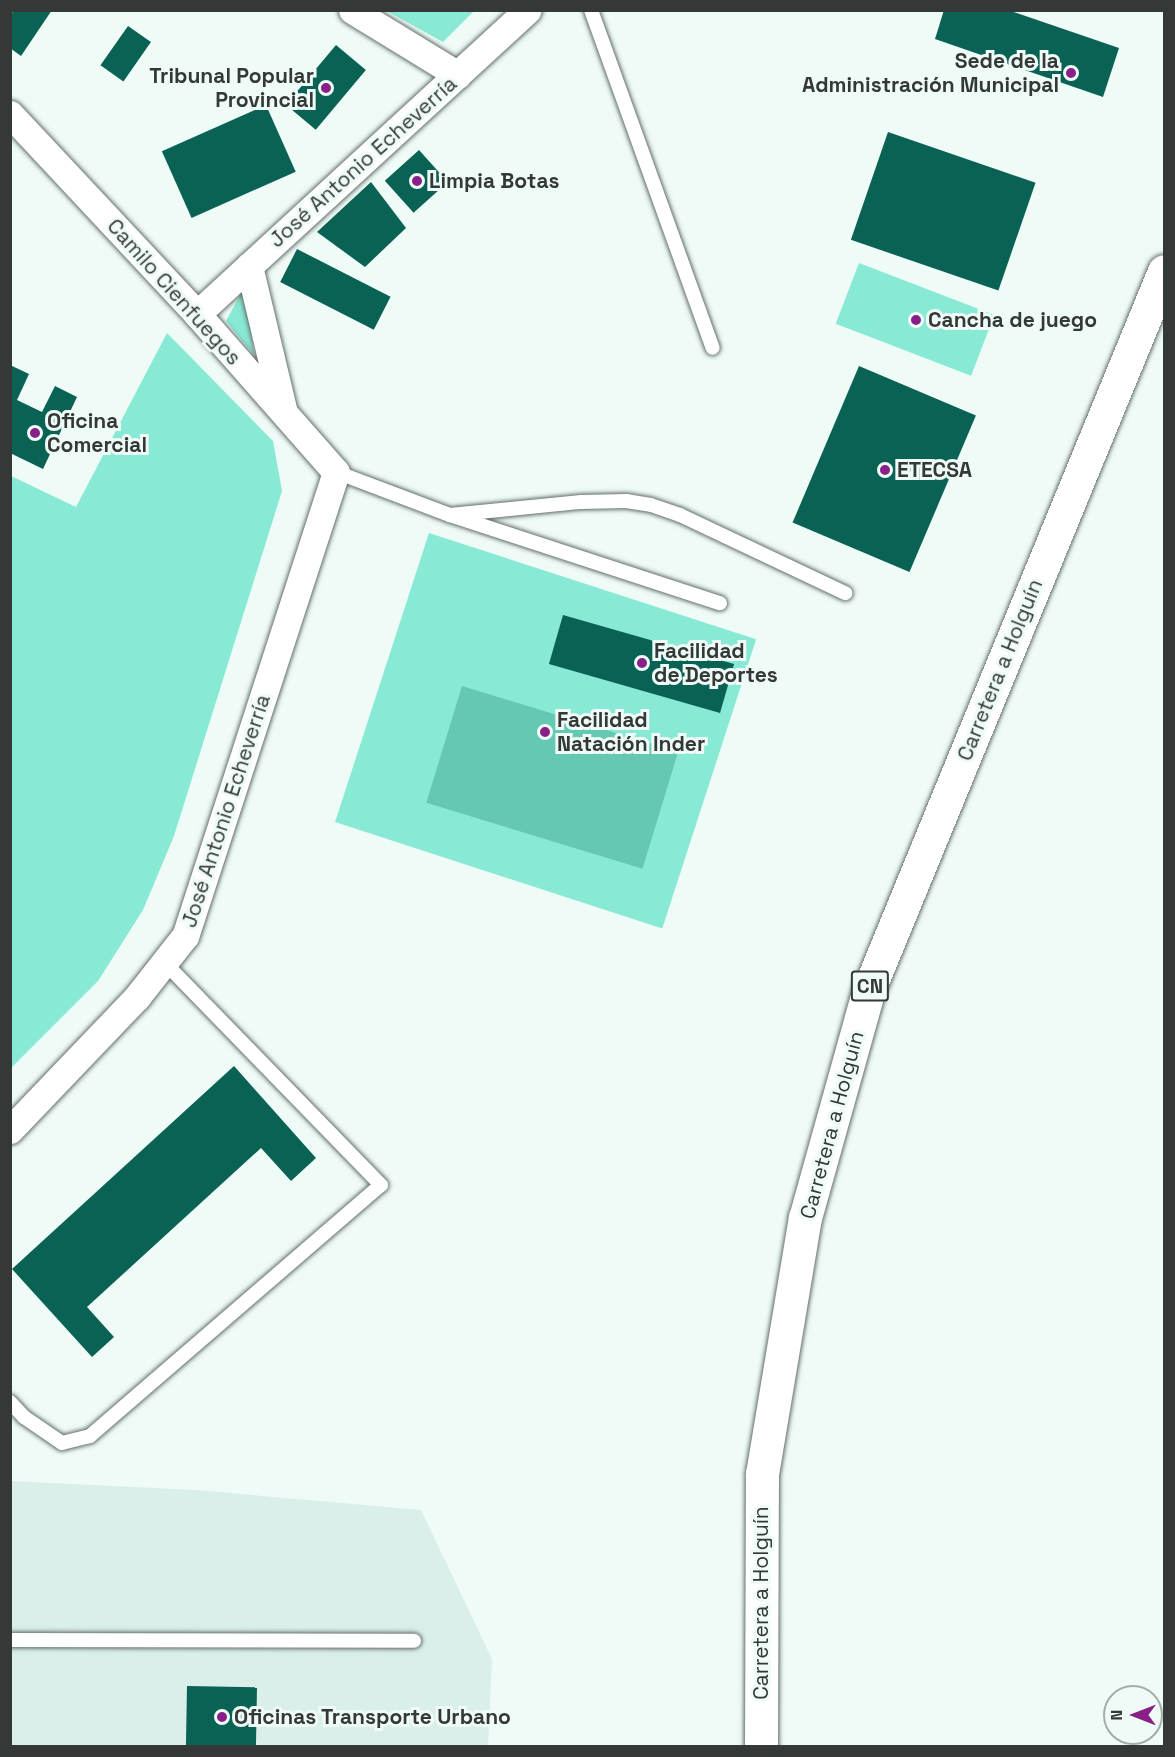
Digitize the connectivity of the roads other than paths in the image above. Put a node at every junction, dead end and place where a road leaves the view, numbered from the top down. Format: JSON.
{"nodes":[{"id":1,"x":352,"y":10,"type":"edge"},
{"id":2,"x":528,"y":10,"type":"edge"},
{"id":3,"x":591,"y":10,"type":"edge"},
{"id":4,"x":458,"y":75,"type":"junction"},
{"id":5,"x":10,"y":114,"type":"edge"},
{"id":6,"x":1164,"y":250,"type":"edge"},
{"id":7,"x":249,"y":266,"type":"junction"},
{"id":8,"x":1160,"y":281,"type":"edge"},
{"id":9,"x":197,"y":314,"type":"junction"},
{"id":10,"x":713,"y":348,"type":"dead end"},
{"id":11,"x":284,"y":413,"type":"junction"},
{"id":12,"x":336,"y":472,"type":"junction"},
{"id":13,"x":450,"y":515,"type":"junction"},
{"id":14,"x":845,"y":593,"type":"dead end"},
{"id":15,"x":720,"y":603,"type":"dead end"},
{"id":16,"x":164,"y":962,"type":"junction"},
{"id":17,"x":10,"y":1130,"type":"edge"},
{"id":18,"x":10,"y":1402,"type":"edge"},
{"id":19,"x":10,"y":1640,"type":"edge"},
{"id":20,"x":414,"y":1641,"type":"dead end"},
{"id":21,"x":760,"y":1746,"type":"edge"}],
"edges":[{"from":1,"to":4,"type":"street"},
{"from":2,"to":4,"type":"street","name":"José Antonio Echeverría"},
{"from":3,"to":10,"type":"lane"},
{"from":4,"to":7,"type":"street","name":"José Antonio Echeverría"},
{"from":5,"to":9,"type":"street","name":"Camilo Cienfuegos"},
{"from":6,"to":8,"type":"main road","name":"Carretera a Holguín"},
{"from":7,"to":9,"type":"street","name":"José Antonio Echeverría"},
{"from":7,"to":11,"type":"street"},
{"from":8,"to":21,"type":"main road","name":"Carretera a Holguín","number":"CN"},
{"from":9,"to":11,"type":"street","name":"Camilo Cienfuegos"},
{"from":11,"to":12,"type":"street","name":"Camilo Cienfuegos"},
{"from":12,"to":13,"type":"lane"},
{"from":12,"to":16,"type":"street","name":"José Antonio Echeverría"},
{"from":13,"to":14,"type":"lane"},
{"from":13,"to":15,"type":"lane"},
{"from":16,"to":17,"type":"street","name":"José Antonio Echeverría"},
{"from":16,"to":18,"type":"lane"},
{"from":19,"to":20,"type":"lane"}]}
